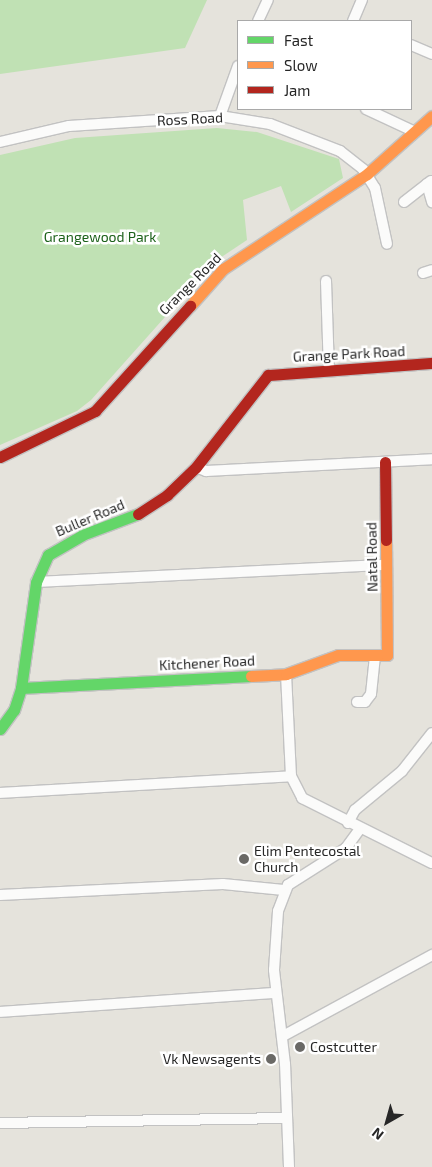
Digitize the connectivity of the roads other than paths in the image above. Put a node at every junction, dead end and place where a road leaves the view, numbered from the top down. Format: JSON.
{"nodes":[{"id":1,"x":268,"y":0,"type":"edge"},
{"id":2,"x":362,"y":0,"type":"edge"},
{"id":3,"x":258,"y":20,"type":"edge"},
{"id":4,"x":355,"y":20,"type":"edge"},
{"id":5,"x":412,"y":45,"type":"edge"},
{"id":6,"x":432,"y":54,"type":"edge"},
{"id":7,"x":237,"y":69,"type":"edge"},
{"id":8,"x":368,"y":110,"type":"edge"},
{"id":9,"x":220,"y":116,"type":"junction"},
{"id":10,"x":432,"y":116,"type":"edge"},
{"id":11,"x":415,"y":132,"type":"junction"},
{"id":12,"x":0,"y":142,"type":"edge"},
{"id":13,"x":367,"y":174,"type":"junction"},
{"id":14,"x":430,"y":182,"type":"edge"},
{"id":15,"x":404,"y":202,"type":"dead end"},
{"id":16,"x":432,"y":202,"type":"edge"},
{"id":17,"x":387,"y":244,"type":"dead end"},
{"id":18,"x":326,"y":281,"type":"dead end"},
{"id":19,"x":432,"y":363,"type":"edge"},
{"id":20,"x":329,"y":371,"type":"junction"},
{"id":21,"x":268,"y":375,"type":"joint"},
{"id":22,"x":0,"y":458,"type":"edge"},
{"id":23,"x":432,"y":458,"type":"edge"},
{"id":24,"x":385,"y":462,"type":"junction"},
{"id":25,"x":196,"y":467,"type":"junction"},
{"id":26,"x":387,"y":565,"type":"junction"},
{"id":27,"x":36,"y":582,"type":"junction"},
{"id":28,"x":388,"y":651,"type":"joint"},
{"id":29,"x":375,"y":656,"type":"junction"},
{"id":30,"x":286,"y":674,"type":"junction"},
{"id":31,"x":21,"y":688,"type":"junction"},
{"id":32,"x":357,"y":702,"type":"dead end"},
{"id":33,"x":0,"y":729,"type":"edge"},
{"id":34,"x":432,"y":733,"type":"edge"},
{"id":35,"x":290,"y":776,"type":"junction"},
{"id":36,"x":0,"y":793,"type":"edge"},
{"id":37,"x":348,"y":823,"type":"junction"},
{"id":38,"x":360,"y":829,"type":"junction"},
{"id":39,"x":432,"y":863,"type":"edge"},
{"id":40,"x":284,"y":890,"type":"junction"},
{"id":41,"x":0,"y":895,"type":"edge"},
{"id":42,"x":432,"y":955,"type":"edge"},
{"id":43,"x":275,"y":994,"type":"junction"},
{"id":44,"x":0,"y":1012,"type":"edge"},
{"id":45,"x":283,"y":1036,"type":"junction"},
{"id":46,"x":287,"y":1118,"type":"junction"},
{"id":47,"x":0,"y":1123,"type":"edge"},
{"id":48,"x":289,"y":1167,"type":"edge"}],
"edges":[{"from":1,"to":3,"type":"street"},
{"from":2,"to":4,"type":"street"},
{"from":5,"to":6,"type":"street"},
{"from":7,"to":9,"type":"street"},
{"from":8,"to":11,"type":"street"},
{"from":9,"to":12,"type":"street","name":"Ross Road"},
{"from":9,"to":13,"type":"street","name":"Ross Road"},
{"from":10,"to":11,"type":"street","name":"Grange Road"},
{"from":11,"to":13,"type":"street","name":"Grange Road"},
{"from":13,"to":17,"type":"street"},
{"from":13,"to":22,"type":"street","name":"Grange Road"},
{"from":14,"to":15,"type":"street"},
{"from":14,"to":16,"type":"street"},
{"from":18,"to":20,"type":"street"},
{"from":19,"to":20,"type":"street","name":"Grange Park Road"},
{"from":20,"to":21,"type":"street","name":"Grange Park Road"},
{"from":21,"to":25,"type":"street","name":"Buller Road"},
{"from":23,"to":24,"type":"street"},
{"from":24,"to":25,"type":"street"},
{"from":24,"to":26,"type":"street","name":"Natal Road"},
{"from":25,"to":27,"type":"street","name":"Buller Road"},
{"from":26,"to":27,"type":"street"},
{"from":26,"to":28,"type":"street","name":"Natal Road"},
{"from":27,"to":31,"type":"street","name":"Buller Road"},
{"from":28,"to":29,"type":"street","name":"Kitchener Road"},
{"from":29,"to":30,"type":"street","name":"Kitchener Road"},
{"from":29,"to":32,"type":"street"},
{"from":30,"to":31,"type":"street","name":"Kitchener Road"},
{"from":30,"to":35,"type":"street"},
{"from":31,"to":33,"type":"street","name":"Buller Road"},
{"from":34,"to":37,"type":"street"},
{"from":35,"to":36,"type":"street"},
{"from":35,"to":37,"type":"street"},
{"from":37,"to":38,"type":"street"},
{"from":38,"to":39,"type":"street"},
{"from":38,"to":40,"type":"street"},
{"from":40,"to":41,"type":"street"},
{"from":40,"to":43,"type":"street"},
{"from":42,"to":45,"type":"street"},
{"from":43,"to":44,"type":"street"},
{"from":43,"to":45,"type":"street"},
{"from":45,"to":46,"type":"street"},
{"from":46,"to":47,"type":"street"},
{"from":46,"to":48,"type":"street"}]}
